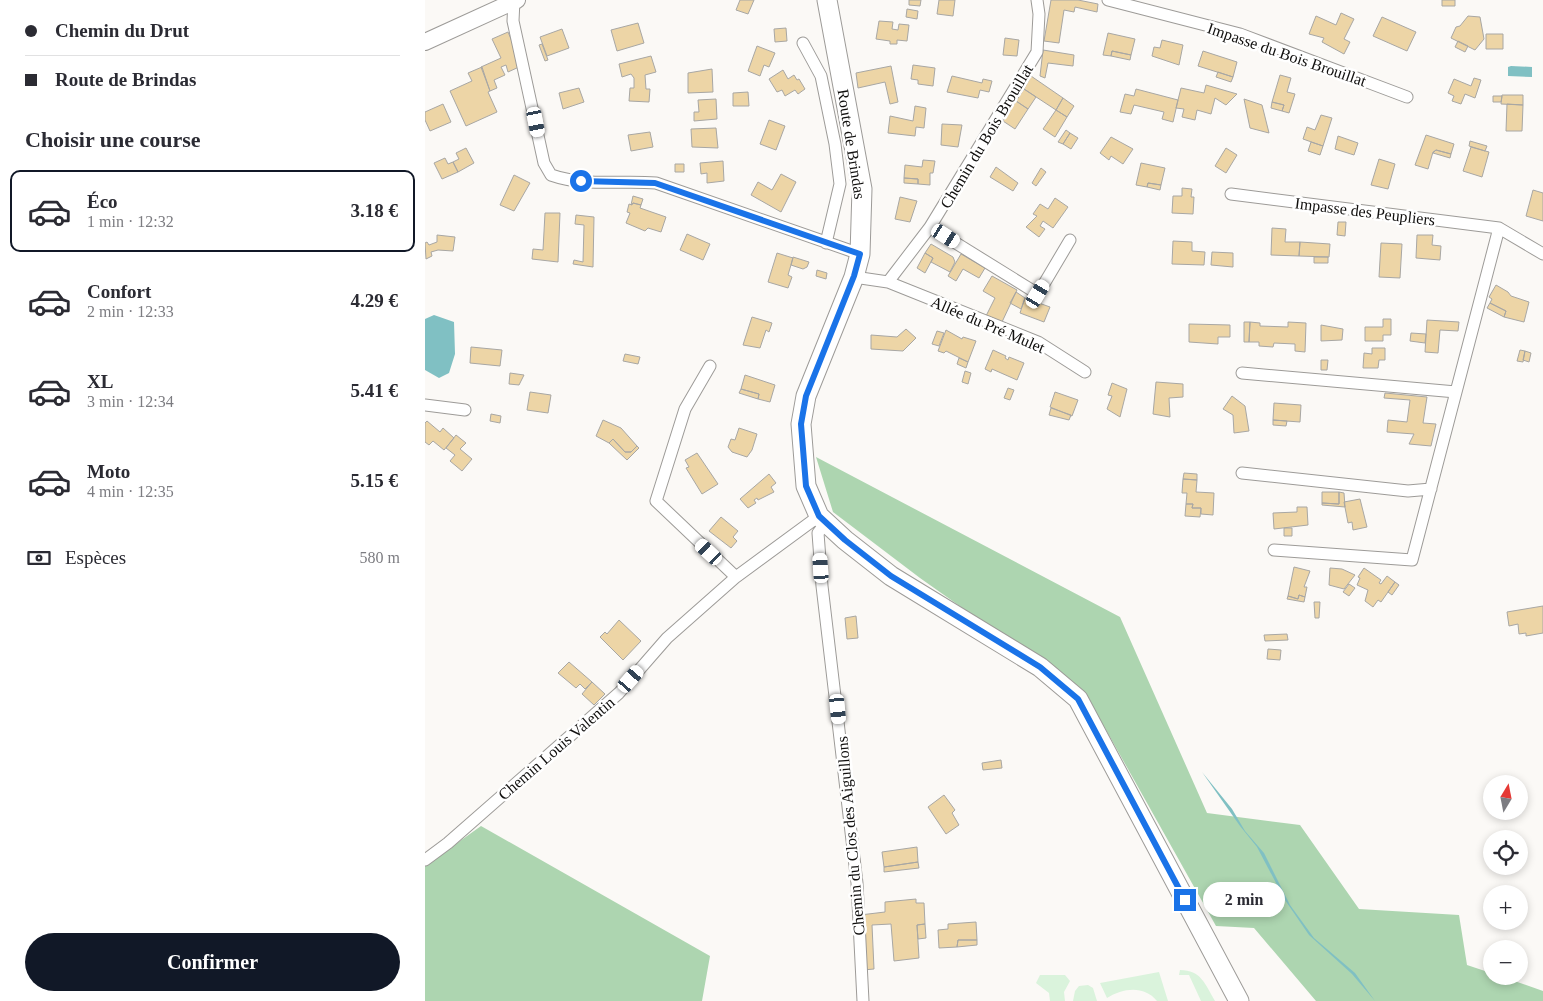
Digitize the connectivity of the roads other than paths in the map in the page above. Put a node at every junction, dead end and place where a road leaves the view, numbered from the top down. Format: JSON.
{"nodes":[{"id":1,"x":515,"y":0,"type":"edge"},
{"id":2,"x":827,"y":0,"type":"edge"},
{"id":3,"x":1037,"y":0,"type":"edge"},
{"id":4,"x":1108,"y":0,"type":"edge"},
{"id":5,"x":425,"y":42,"type":"edge"},
{"id":6,"x":803,"y":43,"type":"dead end"},
{"id":7,"x":1407,"y":97,"type":"dead end"},
{"id":8,"x":1231,"y":194,"type":"dead end"},
{"id":9,"x":930,"y":226,"type":"junction"},
{"id":10,"x":1499,"y":228,"type":"junction"},
{"id":11,"x":1070,"y":240,"type":"dead end"},
{"id":12,"x":826,"y":243,"type":"junction"},
{"id":13,"x":860,"y":254,"type":"junction"},
{"id":14,"x":1543,"y":254,"type":"edge"},
{"id":15,"x":854,"y":276,"type":"junction"},
{"id":16,"x":888,"y":282,"type":"junction"},
{"id":17,"x":710,"y":366,"type":"dead end"},
{"id":18,"x":1085,"y":372,"type":"dead end"},
{"id":19,"x":1242,"y":373,"type":"dead end"},
{"id":20,"x":1456,"y":392,"type":"junction"},
{"id":21,"x":425,"y":405,"type":"edge"},
{"id":22,"x":465,"y":410,"type":"dead end"},
{"id":23,"x":1242,"y":473,"type":"dead end"},
{"id":24,"x":1431,"y":489,"type":"junction"},
{"id":25,"x":822,"y":520,"type":"junction"},
{"id":26,"x":1274,"y":550,"type":"dead end"},
{"id":27,"x":736,"y":577,"type":"junction"},
{"id":28,"x":425,"y":860,"type":"edge"},
{"id":29,"x":863,"y":1001,"type":"edge"},
{"id":30,"x":1239,"y":1001,"type":"edge"}],
"edges":[{"from":1,"to":5,"type":"main road"},
{"from":1,"to":12,"type":"street"},
{"from":2,"to":13,"type":"main road","name":"Route de Brindas"},
{"from":3,"to":9,"type":"street","name":"Chemin du Bois Brouillat"},
{"from":4,"to":7,"type":"street","name":"Impasse du Bois Brouillat"},
{"from":6,"to":12,"type":"street"},
{"from":8,"to":10,"type":"street","name":"Impasse des Peupliers"},
{"from":9,"to":11,"type":"street"},
{"from":9,"to":16,"type":"street","name":"Chemin du Bois Brouillat"},
{"from":10,"to":14,"type":"street","name":"Impasse des Peupliers"},
{"from":10,"to":20,"type":"street"},
{"from":12,"to":13,"type":"street"},
{"from":13,"to":15,"type":"main road","name":"Route de Brindas"},
{"from":15,"to":16,"type":"street"},
{"from":15,"to":25,"type":"main road","name":"Route de Brindas"},
{"from":16,"to":18,"type":"street","name":"Allée du Pré Mulet"},
{"from":17,"to":27,"type":"street"},
{"from":19,"to":20,"type":"street"},
{"from":20,"to":24,"type":"street"},
{"from":21,"to":22,"type":"street"},
{"from":23,"to":24,"type":"street"},
{"from":24,"to":26,"type":"street"},
{"from":25,"to":27,"type":"street","name":"Chemin Louis Valentin"},
{"from":25,"to":29,"type":"street","name":"Chemin du Clos des Aiguillons"},
{"from":25,"to":30,"type":"main road","name":"Route de Brindas"},
{"from":27,"to":28,"type":"street","name":"Chemin Louis Valentin"}]}
